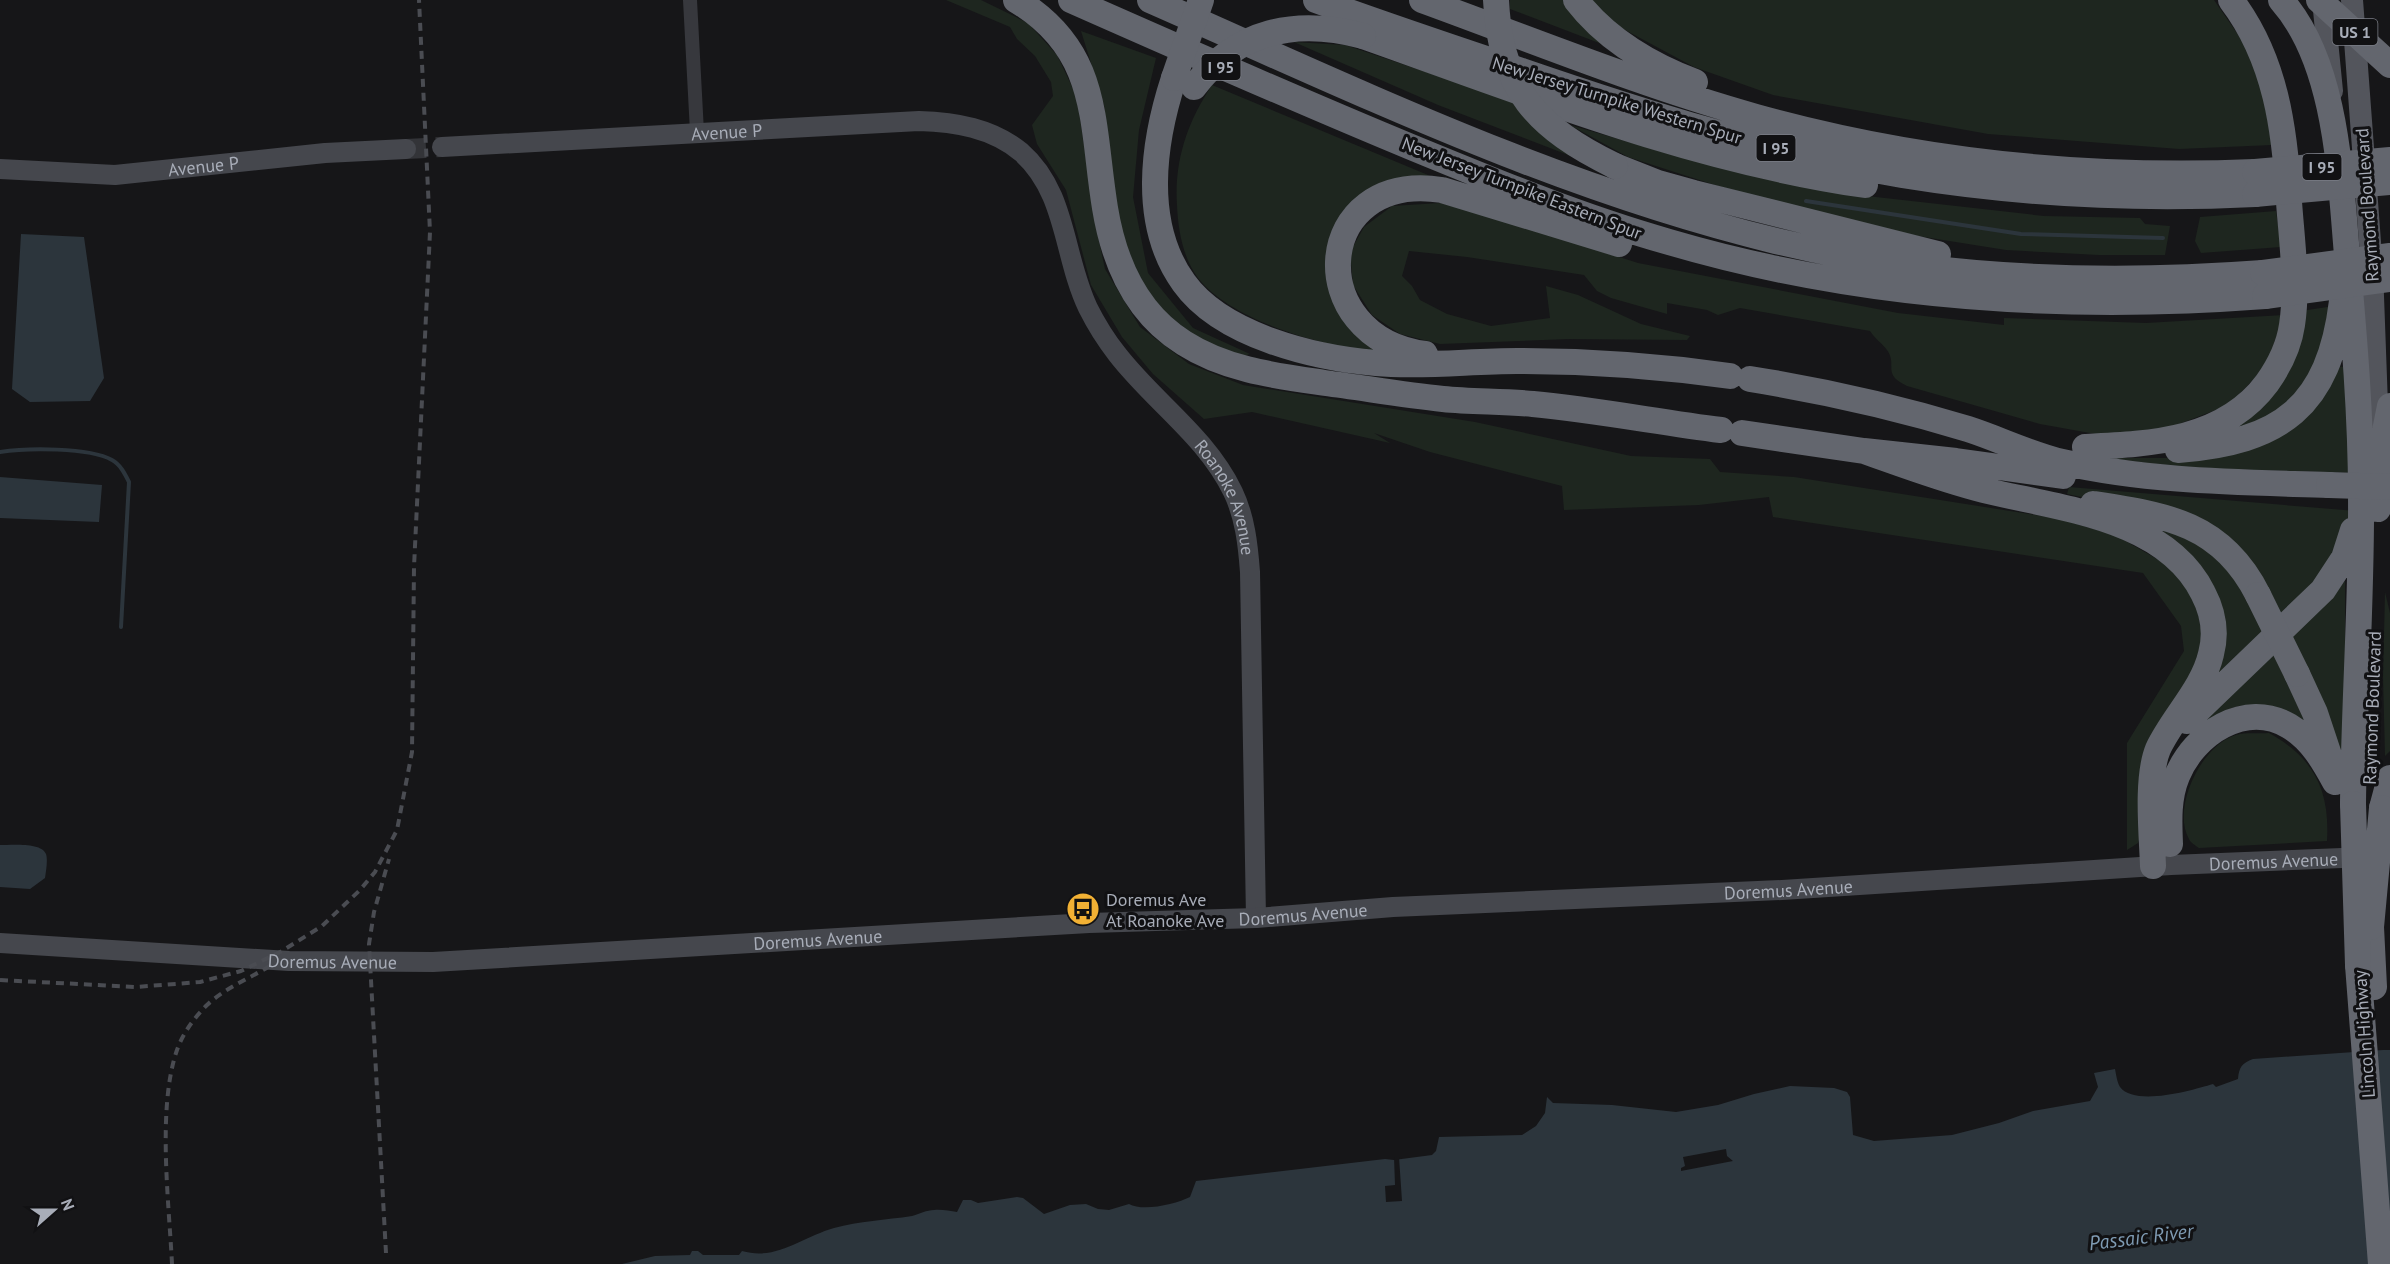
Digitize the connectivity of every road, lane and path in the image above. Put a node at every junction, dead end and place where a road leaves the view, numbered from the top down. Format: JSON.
{"nodes":[{"id":1,"x":690,"y":0,"type":"edge"},
{"id":2,"x":1016,"y":0,"type":"edge"},
{"id":3,"x":1071,"y":0,"type":"edge"},
{"id":4,"x":1150,"y":0,"type":"edge"},
{"id":5,"x":1190,"y":0,"type":"edge"},
{"id":6,"x":1202,"y":0,"type":"edge"},
{"id":7,"x":1316,"y":0,"type":"edge"},
{"id":8,"x":1422,"y":0,"type":"edge"},
{"id":9,"x":1496,"y":0,"type":"edge"},
{"id":10,"x":1576,"y":0,"type":"edge"},
{"id":11,"x":2231,"y":0,"type":"edge"},
{"id":12,"x":2281,"y":0,"type":"edge"},
{"id":13,"x":2321,"y":0,"type":"edge"},
{"id":14,"x":2343,"y":0,"type":"edge"},
{"id":15,"x":2352,"y":0,"type":"edge"},
{"id":16,"x":2390,"y":44,"type":"edge"},
{"id":17,"x":2390,"y":65,"type":"edge"},
{"id":18,"x":1178,"y":79,"type":"junction"},
{"id":19,"x":697,"y":132,"type":"junction"},
{"id":20,"x":1832,"y":135,"type":"junction"},
{"id":21,"x":2336,"y":137,"type":"junction"},
{"id":22,"x":1008,"y":143,"type":"joint"},
{"id":23,"x":442,"y":147,"type":"tunnel mouth"},
{"id":24,"x":406,"y":149,"type":"tunnel mouth"},
{"id":25,"x":2390,"y":160,"type":"edge"},
{"id":26,"x":0,"y":168,"type":"edge"},
{"id":27,"x":2390,"y":182,"type":"edge"},
{"id":28,"x":2255,"y":183,"type":"junction"},
{"id":29,"x":2061,"y":194,"type":"junction"},
{"id":30,"x":2346,"y":247,"type":"junction"},
{"id":31,"x":2390,"y":256,"type":"edge"},
{"id":32,"x":1791,"y":272,"type":"junction"},
{"id":33,"x":2056,"y":279,"type":"junction"},
{"id":34,"x":2390,"y":279,"type":"edge"},
{"id":35,"x":2264,"y":284,"type":"junction"},
{"id":36,"x":1467,"y":361,"type":"junction"},
{"id":37,"x":1532,"y":404,"type":"junction"},
{"id":38,"x":2390,"y":406,"type":"edge"},
{"id":39,"x":1969,"y":430,"type":"junction"},
{"id":40,"x":2085,"y":447,"type":"junction"},
{"id":41,"x":1863,"y":451,"type":"junction"},
{"id":42,"x":2379,"y":461,"type":"junction"},
{"id":43,"x":2390,"y":487,"type":"edge"},
{"id":44,"x":2329,"y":490,"type":"junction"},
{"id":45,"x":2361,"y":495,"type":"junction"},
{"id":46,"x":2390,"y":496,"type":"edge"},
{"id":47,"x":2018,"y":497,"type":"junction"},
{"id":48,"x":2153,"y":777,"type":"junction"},
{"id":49,"x":2390,"y":778,"type":"edge"},
{"id":50,"x":2335,"y":782,"type":"junction"},
{"id":51,"x":2361,"y":806,"type":"junction"},
{"id":52,"x":2390,"y":857,"type":"edge"},
{"id":53,"x":2162,"y":866,"type":"junction"},
{"id":54,"x":1256,"y":918,"type":"junction"},
{"id":55,"x":0,"y":943,"type":"edge"},
{"id":56,"x":2390,"y":1197,"type":"edge"},
{"id":57,"x":2381,"y":1264,"type":"edge"}],
"edges":[{"from":1,"to":19,"type":"street"},
{"from":2,"to":37,"type":"highway"},
{"from":3,"to":32,"type":"highway","name":"New Jersey Turnpike Eastern Spur","number":"I 95"},
{"from":4,"to":33,"type":"highway","name":"New Jersey Turnpike Eastern Spur","number":"I 95"},
{"from":5,"to":18,"type":"highway"},
{"from":6,"to":18,"type":"highway","bridge":true},
{"from":7,"to":29,"type":"highway","name":"New Jersey Turnpike Western Spur","number":"I 95"},
{"from":8,"to":20,"type":"highway","name":"New Jersey Turnpike Western Spur","number":"I 95"},
{"from":9,"to":33,"type":"highway","bridge":true},
{"from":10,"to":20,"type":"highway"},
{"from":11,"to":40,"type":"highway"},
{"from":12,"to":21,"type":"highway"},
{"from":13,"to":17,"type":"highway","number":"US 1","bridge":true},
{"from":13,"to":21,"type":"main road","name":"Raymond Boulevard"},
{"from":14,"to":16,"type":"highway","number":"US 1"},
{"from":15,"to":42,"type":"main road","name":"Raymond Boulevard"},
{"from":18,"to":29,"type":"highway","bridge":true},
{"from":18,"to":36,"type":"highway"},
{"from":18,"to":37,"type":"highway"},
{"from":19,"to":22,"type":"main road","name":"Avenue P"},
{"from":19,"to":23,"type":"main road","name":"Avenue P"},
{"from":20,"to":28,"type":"highway","name":"New Jersey Turnpike Western Spur","number":"I 95"},
{"from":21,"to":30,"type":"highway","name":"Raymond Boulevard"},
{"from":22,"to":54,"type":"main road","name":"Roanoke Avenue"},
{"from":24,"to":26,"type":"main road","name":"Avenue P"},
{"from":25,"to":28,"type":"highway","name":"New Jersey Turnpike Western Spur","number":"I 95","bridge":true},
{"from":27,"to":28,"type":"highway","name":"New Jersey Turnpike Western Spur","number":"I 95","bridge":true},
{"from":28,"to":29,"type":"highway","name":"New Jersey Turnpike Western Spur","number":"I 95"},
{"from":30,"to":40,"type":"highway"},
{"from":30,"to":45,"type":"highway","name":"Raymond Boulevard"},
{"from":31,"to":35,"type":"highway","name":"New Jersey Turnpike Eastern Spur","number":"I 95","bridge":true},
{"from":32,"to":35,"type":"highway","name":"New Jersey Turnpike Eastern Spur","number":"I 95"},
{"from":32,"to":36,"type":"highway"},
{"from":33,"to":35,"type":"highway","name":"New Jersey Turnpike Eastern Spur","number":"I 95"},
{"from":34,"to":35,"type":"highway","name":"New Jersey Turnpike Eastern Spur","number":"I 95","bridge":true},
{"from":36,"to":39,"type":"highway"},
{"from":37,"to":41,"type":"highway"},
{"from":38,"to":42,"type":"highway"},
{"from":39,"to":40,"type":"highway"},
{"from":39,"to":44,"type":"highway"},
{"from":41,"to":44,"type":"highway"},
{"from":41,"to":47,"type":"highway"},
{"from":42,"to":51,"type":"highway","name":"Raymond Boulevard"},
{"from":43,"to":44,"type":"highway","bridge":true},
{"from":44,"to":46,"type":"highway"},
{"from":45,"to":48,"type":"highway"},
{"from":45,"to":51,"type":"highway","name":"Raymond Boulevard"},
{"from":47,"to":48,"type":"highway"},
{"from":47,"to":50,"type":"highway","bridge":true},
{"from":48,"to":53,"type":"highway"},
{"from":49,"to":51,"type":"highway"},
{"from":50,"to":51,"type":"highway"},
{"from":50,"to":53,"type":"highway"},
{"from":51,"to":56,"type":"highway","name":"Lincoln Highway","bridge":true},
{"from":51,"to":57,"type":"highway","name":"Lincoln Highway","bridge":true},
{"from":52,"to":53,"type":"main road","name":"Doremus Avenue"},
{"from":53,"to":54,"type":"main road","name":"Doremus Avenue"},
{"from":54,"to":55,"type":"main road","name":"Doremus Avenue"}]}
